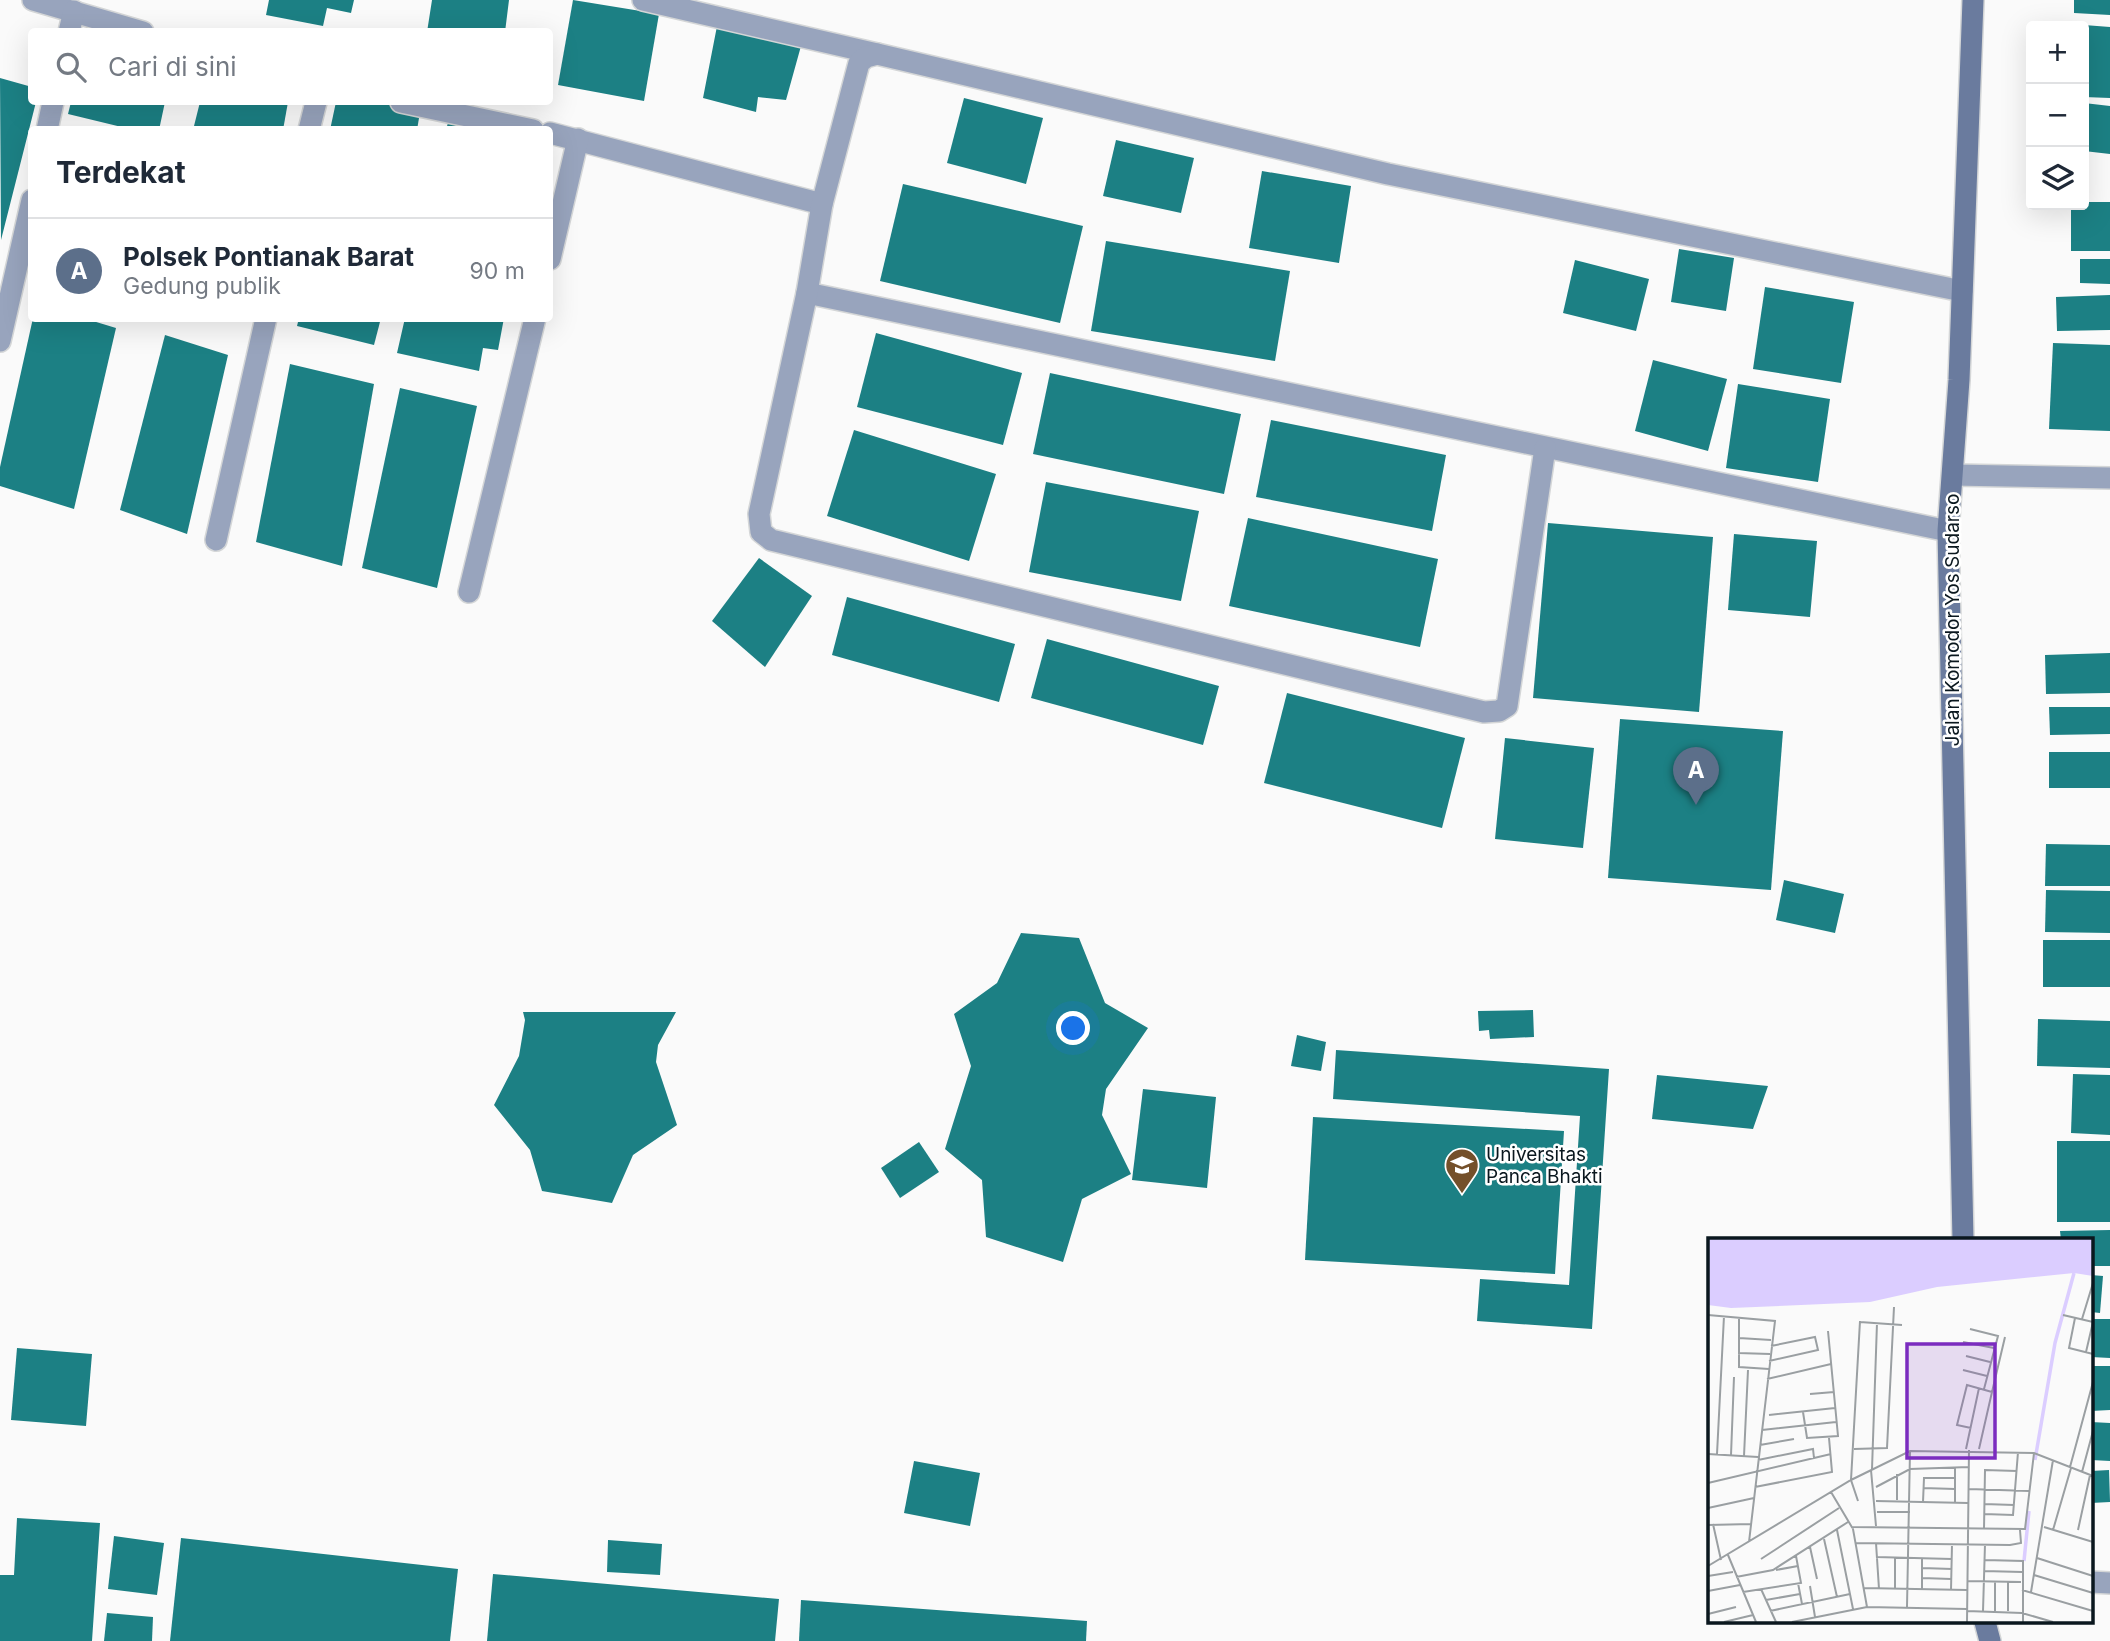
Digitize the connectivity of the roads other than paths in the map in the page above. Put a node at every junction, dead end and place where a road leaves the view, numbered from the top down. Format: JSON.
{"nodes":[{"id":1,"x":33,"y":0,"type":"edge"},
{"id":2,"x":643,"y":0,"type":"edge"},
{"id":3,"x":1973,"y":0,"type":"edge"},
{"id":4,"x":71,"y":21,"type":"edge"},
{"id":5,"x":117,"y":28,"type":"edge"},
{"id":6,"x":877,"y":54,"type":"junction"},
{"id":7,"x":52,"y":105,"type":"edge"},
{"id":8,"x":315,"y":105,"type":"edge"},
{"id":9,"x":415,"y":105,"type":"edge"},
{"id":10,"x":48,"y":126,"type":"edge"},
{"id":11,"x":310,"y":126,"type":"edge"},
{"id":12,"x":514,"y":126,"type":"edge"},
{"id":13,"x":553,"y":134,"type":"edge"},
{"id":14,"x":578,"y":139,"type":"junction"},
{"id":15,"x":822,"y":204,"type":"junction"},
{"id":16,"x":28,"y":218,"type":"edge"},
{"id":17,"x":553,"y":246,"type":"edge"},
{"id":18,"x":1962,"y":291,"type":"junction"},
{"id":19,"x":807,"y":293,"type":"junction"},
{"id":20,"x":265,"y":322,"type":"edge"},
{"id":21,"x":534,"y":322,"type":"edge"},
{"id":22,"x":0,"y":341,"type":"edge"},
{"id":23,"x":1545,"y":448,"type":"junction"},
{"id":24,"x":1953,"y":475,"type":"junction"},
{"id":25,"x":2110,"y":478,"type":"edge"},
{"id":26,"x":1948,"y":531,"type":"junction"},
{"id":27,"x":216,"y":540,"type":"dead end"},
{"id":28,"x":469,"y":592,"type":"dead end"},
{"id":29,"x":1963,"y":1238,"type":"edge"},
{"id":30,"x":2092,"y":1582,"type":"edge"},
{"id":31,"x":2110,"y":1583,"type":"edge"},
{"id":32,"x":1986,"y":1624,"type":"edge"},
{"id":33,"x":1990,"y":1641,"type":"edge"}],
"edges":[{"from":1,"to":4,"type":"street"},
{"from":2,"to":6,"type":"street"},
{"from":3,"to":18,"type":"street","name":"Jalan Komodor Yos Sudarso"},
{"from":4,"to":5,"type":"street"},
{"from":6,"to":15,"type":"street"},
{"from":6,"to":18,"type":"street"},
{"from":7,"to":10,"type":"street"},
{"from":8,"to":11,"type":"street"},
{"from":9,"to":12,"type":"street"},
{"from":13,"to":14,"type":"street"},
{"from":14,"to":15,"type":"street"},
{"from":14,"to":17,"type":"street"},
{"from":15,"to":19,"type":"street"},
{"from":16,"to":22,"type":"street"},
{"from":18,"to":24,"type":"street","name":"Jalan Komodor Yos Sudarso"},
{"from":19,"to":23,"type":"street"},
{"from":19,"to":23,"type":"street"},
{"from":20,"to":27,"type":"street"},
{"from":21,"to":28,"type":"street"},
{"from":23,"to":26,"type":"street"},
{"from":24,"to":25,"type":"street"},
{"from":24,"to":26,"type":"street","name":"Jalan Komodor Yos Sudarso"},
{"from":26,"to":29,"type":"street","name":"Jalan Komodor Yos Sudarso"},
{"from":30,"to":31,"type":"street"},
{"from":32,"to":33,"type":"street"}]}
